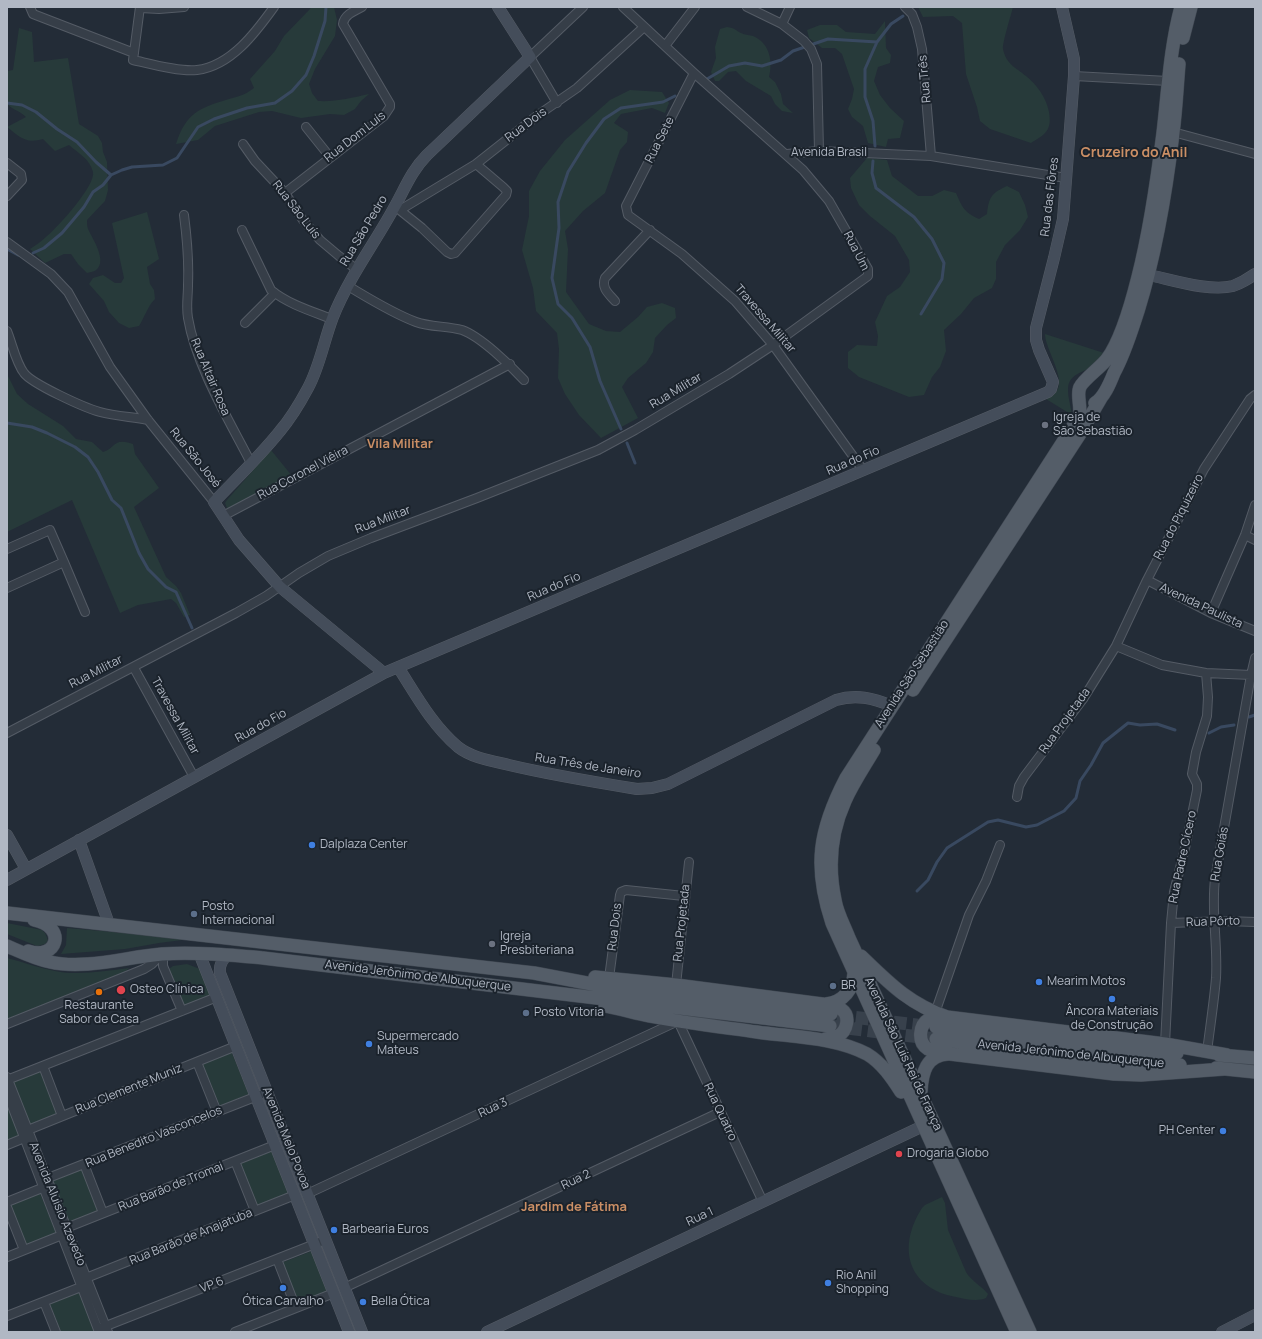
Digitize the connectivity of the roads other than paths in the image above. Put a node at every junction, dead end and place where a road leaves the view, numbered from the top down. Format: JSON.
{"nodes":[{"id":1,"x":30,"y":7,"type":"edge"},
{"id":2,"x":184,"y":7,"type":"edge"},
{"id":3,"x":274,"y":7,"type":"edge"},
{"id":4,"x":362,"y":7,"type":"edge"},
{"id":5,"x":498,"y":7,"type":"edge"},
{"id":6,"x":583,"y":7,"type":"edge"},
{"id":7,"x":623,"y":7,"type":"edge"},
{"id":8,"x":695,"y":7,"type":"edge"},
{"id":9,"x":747,"y":7,"type":"edge"},
{"id":10,"x":790,"y":7,"type":"edge"},
{"id":11,"x":905,"y":7,"type":"edge"},
{"id":12,"x":1062,"y":7,"type":"edge"},
{"id":13,"x":1181,"y":7,"type":"edge"},
{"id":14,"x":1191,"y":7,"type":"edge"},
{"id":15,"x":140,"y":8,"type":"edge"},
{"id":16,"x":782,"y":24,"type":"junction"},
{"id":17,"x":644,"y":27,"type":"junction"},
{"id":18,"x":665,"y":46,"type":"junction"},
{"id":19,"x":134,"y":56,"type":"junction"},
{"id":20,"x":530,"y":57,"type":"junction"},
{"id":21,"x":694,"y":73,"type":"junction"},
{"id":22,"x":1074,"y":76,"type":"junction"},
{"id":23,"x":1168,"y":81,"type":"junction"},
{"id":24,"x":557,"y":103,"type":"junction"},
{"id":25,"x":306,"y":128,"type":"dead end"},
{"id":26,"x":1173,"y":132,"type":"junction"},
{"id":27,"x":243,"y":144,"type":"dead end"},
{"id":28,"x":819,"y":151,"type":"junction"},
{"id":29,"x":787,"y":154,"type":"junction"},
{"id":30,"x":1255,"y":154,"type":"edge"},
{"id":31,"x":931,"y":156,"type":"junction"},
{"id":32,"x":330,"y":157,"type":"junction"},
{"id":33,"x":7,"y":163,"type":"edge"},
{"id":34,"x":476,"y":164,"type":"junction"},
{"id":35,"x":1066,"y":178,"type":"junction"},
{"id":36,"x":285,"y":193,"type":"junction"},
{"id":37,"x":7,"y":196,"type":"edge"},
{"id":38,"x":626,"y":206,"type":"joint"},
{"id":39,"x":397,"y":208,"type":"junction"},
{"id":40,"x":184,"y":215,"type":"dead end"},
{"id":41,"x":242,"y":230,"type":"dead end"},
{"id":42,"x":650,"y":230,"type":"junction"},
{"id":43,"x":7,"y":242,"type":"edge"},
{"id":44,"x":356,"y":269,"type":"junction"},
{"id":45,"x":1255,"y":274,"type":"edge"},
{"id":46,"x":1149,"y":275,"type":"junction"},
{"id":47,"x":348,"y":286,"type":"junction"},
{"id":48,"x":274,"y":293,"type":"junction"},
{"id":49,"x":615,"y":302,"type":"dead end"},
{"id":50,"x":332,"y":319,"type":"junction"},
{"id":51,"x":245,"y":323,"type":"dead end"},
{"id":52,"x":7,"y":330,"type":"edge"},
{"id":53,"x":773,"y":345,"type":"junction"},
{"id":54,"x":510,"y":364,"type":"junction"},
{"id":55,"x":524,"y":380,"type":"dead end"},
{"id":56,"x":1084,"y":382,"type":"junction"},
{"id":57,"x":1052,"y":386,"type":"joint"},
{"id":58,"x":1079,"y":395,"type":"junction"},
{"id":59,"x":1102,"y":397,"type":"junction"},
{"id":60,"x":1253,"y":400,"type":"edge"},
{"id":61,"x":148,"y":420,"type":"junction"},
{"id":62,"x":251,"y":464,"type":"junction"},
{"id":63,"x":863,"y":470,"type":"junction"},
{"id":64,"x":214,"y":502,"type":"junction"},
{"id":65,"x":1255,"y":505,"type":"edge"},
{"id":66,"x":223,"y":516,"type":"junction"},
{"id":67,"x":1245,"y":535,"type":"junction"},
{"id":68,"x":1255,"y":540,"type":"edge"},
{"id":69,"x":7,"y":550,"type":"edge"},
{"id":70,"x":64,"y":562,"type":"junction"},
{"id":71,"x":1146,"y":580,"type":"junction"},
{"id":72,"x":280,"y":587,"type":"junction"},
{"id":73,"x":7,"y":588,"type":"edge"},
{"id":74,"x":85,"y":612,"type":"dead end"},
{"id":75,"x":1211,"y":613,"type":"junction"},
{"id":76,"x":1255,"y":631,"type":"edge"},
{"id":77,"x":1116,"y":646,"type":"junction"},
{"id":78,"x":1255,"y":658,"type":"edge"},
{"id":79,"x":398,"y":667,"type":"junction"},
{"id":80,"x":134,"y":668,"type":"junction"},
{"id":81,"x":384,"y":673,"type":"junction"},
{"id":82,"x":1206,"y":673,"type":"junction"},
{"id":83,"x":1251,"y":675,"type":"junction"},
{"id":84,"x":892,"y":706,"type":"junction"},
{"id":85,"x":7,"y":733,"type":"edge"},
{"id":86,"x":194,"y":777,"type":"junction"},
{"id":87,"x":1017,"y":797,"type":"dead end"},
{"id":88,"x":7,"y":835,"type":"edge"},
{"id":89,"x":79,"y":840,"type":"junction"},
{"id":90,"x":1000,"y":845,"type":"dead end"},
{"id":91,"x":689,"y":862,"type":"dead end"},
{"id":92,"x":26,"y":869,"type":"junction"},
{"id":93,"x":7,"y":880,"type":"edge"},
{"id":94,"x":684,"y":896,"type":"junction"},
{"id":95,"x":7,"y":913,"type":"edge"},
{"id":96,"x":1214,"y":922,"type":"junction"},
{"id":97,"x":1255,"y":922,"type":"edge"},
{"id":98,"x":109,"y":924,"type":"junction"},
{"id":99,"x":1171,"y":924,"type":"junction"},
{"id":100,"x":7,"y":946,"type":"edge"},
{"id":101,"x":855,"y":950,"type":"junction"},
{"id":102,"x":199,"y":953,"type":"junction"},
{"id":103,"x":162,"y":954,"type":"junction"},
{"id":104,"x":227,"y":955,"type":"junction"},
{"id":105,"x":854,"y":973,"type":"junction"},
{"id":106,"x":534,"y":974,"type":"junction"},
{"id":107,"x":609,"y":978,"type":"junction"},
{"id":108,"x":676,"y":985,"type":"junction"},
{"id":109,"x":555,"y":993,"type":"junction"},
{"id":110,"x":217,"y":997,"type":"junction"},
{"id":111,"x":822,"y":1004,"type":"junction"},
{"id":112,"x":182,"y":1011,"type":"junction"},
{"id":113,"x":941,"y":1015,"type":"junction"},
{"id":114,"x":678,"y":1021,"type":"junction"},
{"id":115,"x":7,"y":1024,"type":"edge"},
{"id":116,"x":810,"y":1039,"type":"junction"},
{"id":117,"x":1165,"y":1044,"type":"junction"},
{"id":118,"x":236,"y":1046,"type":"junction"},
{"id":119,"x":1207,"y":1052,"type":"junction"},
{"id":120,"x":950,"y":1054,"type":"junction"},
{"id":121,"x":1227,"y":1055,"type":"junction"},
{"id":122,"x":1255,"y":1058,"type":"edge"},
{"id":123,"x":197,"y":1062,"type":"junction"},
{"id":124,"x":42,"y":1066,"type":"junction"},
{"id":125,"x":1224,"y":1069,"type":"junction"},
{"id":126,"x":1255,"y":1072,"type":"edge"},
{"id":127,"x":8,"y":1084,"type":"edge"},
{"id":128,"x":267,"y":1092,"type":"junction"},
{"id":129,"x":921,"y":1093,"type":"junction"},
{"id":130,"x":256,"y":1096,"type":"junction"},
{"id":131,"x":217,"y":1112,"type":"junction"},
{"id":132,"x":720,"y":1112,"type":"junction"},
{"id":133,"x":62,"y":1116,"type":"junction"},
{"id":134,"x":923,"y":1126,"type":"junction"},
{"id":135,"x":26,"y":1134,"type":"junction"},
{"id":136,"x":7,"y":1145,"type":"edge"},
{"id":137,"x":275,"y":1145,"type":"junction"},
{"id":138,"x":235,"y":1161,"type":"junction"},
{"id":139,"x":84,"y":1164,"type":"junction"},
{"id":140,"x":45,"y":1183,"type":"junction"},
{"id":141,"x":308,"y":1194,"type":"junction"},
{"id":142,"x":295,"y":1195,"type":"junction"},
{"id":143,"x":7,"y":1202,"type":"edge"},
{"id":144,"x":763,"y":1202,"type":"junction"},
{"id":145,"x":7,"y":1207,"type":"edge"},
{"id":146,"x":255,"y":1211,"type":"junction"},
{"id":147,"x":103,"y":1213,"type":"junction"},
{"id":148,"x":64,"y":1231,"type":"junction"},
{"id":149,"x":325,"y":1240,"type":"junction"},
{"id":150,"x":314,"y":1244,"type":"junction"},
{"id":151,"x":24,"y":1250,"type":"junction"},
{"id":152,"x":7,"y":1257,"type":"edge"},
{"id":153,"x":277,"y":1259,"type":"junction"},
{"id":154,"x":86,"y":1283,"type":"junction"},
{"id":155,"x":344,"y":1288,"type":"junction"},
{"id":156,"x":334,"y":1293,"type":"junction"},
{"id":157,"x":44,"y":1302,"type":"junction"},
{"id":158,"x":296,"y":1308,"type":"junction"},
{"id":159,"x":1255,"y":1315,"type":"edge"},
{"id":160,"x":7,"y":1316,"type":"edge"},
{"id":161,"x":102,"y":1330,"type":"edge"},
{"id":162,"x":56,"y":1332,"type":"edge"},
{"id":163,"x":235,"y":1332,"type":"edge"},
{"id":164,"x":349,"y":1332,"type":"edge"},
{"id":165,"x":362,"y":1332,"type":"edge"},
{"id":166,"x":487,"y":1332,"type":"edge"},
{"id":167,"x":1017,"y":1332,"type":"edge"},
{"id":168,"x":1030,"y":1332,"type":"edge"},
{"id":169,"x":1222,"y":1332,"type":"edge"}],
"edges":[{"from":1,"to":19,"type":"street"},
{"from":2,"to":15,"type":"street"},
{"from":3,"to":19,"type":"street"},
{"from":4,"to":32,"type":"street","name":"Rua Dom Luís"},
{"from":5,"to":20,"type":"street"},
{"from":6,"to":20,"type":"street","name":"Rua São Pedro"},
{"from":7,"to":17,"type":"street","name":"Avenida Brasil"},
{"from":8,"to":18,"type":"street"},
{"from":9,"to":16,"type":"street"},
{"from":10,"to":16,"type":"street"},
{"from":11,"to":31,"type":"street","name":"Rua Três"},
{"from":12,"to":22,"type":"street","name":"Rua das Flôres"},
{"from":13,"to":23,"type":"main road"},
{"from":14,"to":26,"type":"main road","name":"Avenida São Sebastião"},
{"from":15,"to":19,"type":"street"},
{"from":16,"to":28,"type":"street"},
{"from":17,"to":18,"type":"street","name":"Avenida Brasil"},
{"from":17,"to":24,"type":"street","name":"Rua Dois"},
{"from":18,"to":21,"type":"street","name":"Avenida Brasil"},
{"from":20,"to":24,"type":"street"},
{"from":20,"to":39,"type":"street","name":"Rua São Pedro"},
{"from":21,"to":29,"type":"street","name":"Avenida Brasil"},
{"from":21,"to":38,"type":"street","name":"Rua Sete"},
{"from":22,"to":23,"type":"street"},
{"from":22,"to":35,"type":"street","name":"Rua das Flôres"},
{"from":23,"to":56,"type":"main road"},
{"from":24,"to":34,"type":"street","name":"Rua Dois"},
{"from":25,"to":32,"type":"street"},
{"from":26,"to":30,"type":"street"},
{"from":26,"to":46,"type":"main road","name":"Avenida São Sebastião"},
{"from":27,"to":36,"type":"street","name":"Rua São Luís"},
{"from":28,"to":29,"type":"street","name":"Avenida Brasil"},
{"from":28,"to":31,"type":"street","name":"Avenida Brasil"},
{"from":29,"to":53,"type":"street","name":"Rua Um"},
{"from":31,"to":35,"type":"street","name":"Avenida Brasil"},
{"from":32,"to":36,"type":"street","name":"Rua Dom Luís"},
{"from":33,"to":37,"type":"street"},
{"from":34,"to":39,"type":"street","name":"Rua Dois"},
{"from":34,"to":39,"type":"street"},
{"from":35,"to":57,"type":"street","name":"Rua das Flôres"},
{"from":36,"to":44,"type":"street","name":"Rua São Luís"},
{"from":38,"to":42,"type":"street","name":"Travessa Militar"},
{"from":39,"to":44,"type":"street","name":"Rua São Pedro"},
{"from":40,"to":62,"type":"street","name":"Rua Altair Rosa"},
{"from":41,"to":48,"type":"street"},
{"from":42,"to":49,"type":"street"},
{"from":42,"to":53,"type":"street","name":"Travessa Militar"},
{"from":43,"to":61,"type":"street","name":"Rua São José"},
{"from":44,"to":47,"type":"street","name":"Rua São Pedro"},
{"from":45,"to":46,"type":"street"},
{"from":46,"to":59,"type":"main road","name":"Avenida São Sebastião"},
{"from":47,"to":50,"type":"street","name":"Rua São Pedro"},
{"from":47,"to":54,"type":"street"},
{"from":48,"to":50,"type":"street"},
{"from":48,"to":51,"type":"street"},
{"from":50,"to":62,"type":"street","name":"Rua São Pedro"},
{"from":52,"to":61,"type":"street"},
{"from":53,"to":63,"type":"street","name":"Travessa Militar"},
{"from":53,"to":72,"type":"street","name":"Rua Militar"},
{"from":54,"to":55,"type":"street"},
{"from":54,"to":66,"type":"street","name":"Rua Coronel Viêira"},
{"from":56,"to":58,"type":"main road"},
{"from":56,"to":59,"type":"main road"},
{"from":57,"to":63,"type":"street","name":"Rua do Fio"},
{"from":58,"to":59,"type":"main road"},
{"from":58,"to":84,"type":"main road","name":"Avenida São Sebastião"},
{"from":59,"to":101,"type":"main road","name":"Avenida São Sebastião"},
{"from":60,"to":71,"type":"street","name":"Rua do Piquizeiro"},
{"from":61,"to":64,"type":"street","name":"Rua São José"},
{"from":62,"to":64,"type":"street","name":"Rua São Pedro"},
{"from":63,"to":79,"type":"street","name":"Rua do Fio"},
{"from":64,"to":66,"type":"street","name":"Rua São José"},
{"from":65,"to":67,"type":"street"},
{"from":66,"to":72,"type":"street","name":"Rua São José"},
{"from":67,"to":68,"type":"street"},
{"from":67,"to":75,"type":"street"},
{"from":69,"to":70,"type":"street"},
{"from":70,"to":73,"type":"street"},
{"from":70,"to":74,"type":"street"},
{"from":71,"to":75,"type":"street","name":"Avenida Paulista"},
{"from":71,"to":77,"type":"street","name":"Rua do Piquizeiro"},
{"from":72,"to":80,"type":"street","name":"Rua Militar"},
{"from":72,"to":81,"type":"street","name":"Rua São José"},
{"from":75,"to":76,"type":"street","name":"Avenida Paulista"},
{"from":77,"to":82,"type":"street"},
{"from":77,"to":87,"type":"street","name":"Rua Projetada"},
{"from":78,"to":83,"type":"street","name":"Rua Goiás"},
{"from":79,"to":81,"type":"street","name":"Rua do Fio"},
{"from":79,"to":84,"type":"street","name":"Rua Três de Janeiro"},
{"from":80,"to":85,"type":"street","name":"Rua Militar"},
{"from":80,"to":86,"type":"street","name":"Travessa Militar"},
{"from":81,"to":86,"type":"street","name":"Rua do Fio"},
{"from":82,"to":83,"type":"street"},
{"from":82,"to":99,"type":"street","name":"Rua Padre Cícero"},
{"from":83,"to":96,"type":"street","name":"Rua Goiás"},
{"from":84,"to":105,"type":"main road","name":"Avenida São Sebastião"},
{"from":86,"to":89,"type":"street","name":"Rua do Fio"},
{"from":88,"to":92,"type":"street"},
{"from":89,"to":92,"type":"street","name":"Rua do Fio"},
{"from":89,"to":98,"type":"street"},
{"from":90,"to":113,"type":"street"},
{"from":91,"to":94,"type":"street","name":"Rua Projetada"},
{"from":92,"to":93,"type":"street","name":"Rua do Fio"},
{"from":94,"to":107,"type":"street","name":"Rua Dois"},
{"from":94,"to":108,"type":"street","name":"Rua Projetada"},
{"from":95,"to":98,"type":"main road","name":"Avenida Jerônimo de Albuquerque"},
{"from":95,"to":100,"type":"main road"},
{"from":96,"to":97,"type":"street","name":"Rua Pôrto"},
{"from":96,"to":99,"type":"street","name":"Rua Pôrto"},
{"from":96,"to":119,"type":"street","name":"Rua Goiás"},
{"from":98,"to":106,"type":"main road","name":"Avenida Jerônimo de Albuquerque"},
{"from":99,"to":117,"type":"street","name":"Rua Padre Cícero"},
{"from":100,"to":103,"type":"main road","name":"Avenida Jerônimo de Albuquerque"},
{"from":101,"to":113,"type":"main road"},
{"from":101,"to":129,"type":"main road","name":"Avenida São Luís Rei de França"},
{"from":102,"to":103,"type":"main road","name":"Avenida Jerônimo de Albuquerque"},
{"from":102,"to":104,"type":"main road","name":"Avenida Jerônimo de Albuquerque"},
{"from":102,"to":110,"type":"street","name":"Avenida Melo Povoa"},
{"from":103,"to":112,"type":"street"},
{"from":103,"to":115,"type":"street"},
{"from":104,"to":109,"type":"main road","name":"Avenida Jerônimo de Albuquerque"},
{"from":104,"to":128,"type":"street","name":"Avenida Melo Povoa"},
{"from":105,"to":111,"type":"main road"},
{"from":105,"to":134,"type":"main road","name":"Avenida São Luís Rei de França"},
{"from":106,"to":107,"type":"main road"},
{"from":106,"to":109,"type":"main road","name":"Avenida Jerônimo de Albuquerque"},
{"from":107,"to":108,"type":"main road"},
{"from":108,"to":111,"type":"main road"},
{"from":109,"to":114,"type":"main road"},
{"from":110,"to":112,"type":"street"},
{"from":110,"to":118,"type":"street","name":"Avenida Melo Povoa"},
{"from":111,"to":116,"type":"main road"},
{"from":112,"to":124,"type":"street"},
{"from":113,"to":117,"type":"main road"},
{"from":113,"to":120,"type":"main road"},
{"from":114,"to":116,"type":"main road"},
{"from":114,"to":132,"type":"street","name":"Rua Quatro"},
{"from":114,"to":141,"type":"street","name":"Rua 3"},
{"from":116,"to":134,"type":"main road"},
{"from":117,"to":119,"type":"main road"},
{"from":118,"to":123,"type":"street","name":"Rua Clemente Muniz"},
{"from":118,"to":130,"type":"street","name":"Avenida Melo Povoa"},
{"from":119,"to":121,"type":"main road"},
{"from":120,"to":125,"type":"main road"},
{"from":120,"to":129,"type":"main road"},
{"from":121,"to":122,"type":"main road","name":"Avenida Jerônimo de Albuquerque"},
{"from":121,"to":125,"type":"main road","name":"Avenida Jerônimo de Albuquerque"},
{"from":123,"to":131,"type":"street"},
{"from":123,"to":133,"type":"street","name":"Rua Clemente Muniz"},
{"from":124,"to":127,"type":"street"},
{"from":124,"to":133,"type":"street"},
{"from":125,"to":126,"type":"main road","name":"Avenida Jerônimo de Albuquerque"},
{"from":127,"to":135,"type":"street","name":"Avenida Aluisio Azevedo"},
{"from":128,"to":130,"type":"street","name":"Rua Benedito Vasconcelos"},
{"from":128,"to":141,"type":"street","name":"Avenida Melo Povoa"},
{"from":129,"to":168,"type":"main road","name":"Avenida São Luís Rei de França"},
{"from":130,"to":131,"type":"street","name":"Rua Benedito Vasconcelos"},
{"from":130,"to":137,"type":"street","name":"Avenida Melo Povoa"},
{"from":131,"to":139,"type":"street","name":"Rua Benedito Vasconcelos"},
{"from":132,"to":144,"type":"street","name":"Rua Quatro"},
{"from":132,"to":155,"type":"street","name":"Rua 2"},
{"from":133,"to":135,"type":"street","name":"Rua Clemente Muniz"},
{"from":134,"to":144,"type":"street","name":"Rua 1"},
{"from":134,"to":167,"type":"main road","name":"Avenida São Luís Rei de França"},
{"from":135,"to":136,"type":"street","name":"Rua Clemente Muniz"},
{"from":135,"to":140,"type":"street","name":"Avenida Aluisio Azevedo"},
{"from":137,"to":138,"type":"street","name":"Rua Barão de Tromai"},
{"from":137,"to":142,"type":"street","name":"Avenida Melo Povoa"},
{"from":138,"to":146,"type":"street"},
{"from":138,"to":147,"type":"street","name":"Rua Barão de Tromai"},
{"from":139,"to":140,"type":"street","name":"Rua Benedito Vasconcelos"},
{"from":139,"to":147,"type":"street"},
{"from":140,"to":143,"type":"street","name":"Rua Benedito Vasconcelos"},
{"from":140,"to":148,"type":"street","name":"Avenida Aluisio Azevedo"},
{"from":141,"to":149,"type":"street","name":"Avenida Melo Povoa"},
{"from":142,"to":146,"type":"street","name":"Rua Barão de Anajatuba"},
{"from":142,"to":150,"type":"street","name":"Avenida Melo Povoa"},
{"from":144,"to":166,"type":"street","name":"Rua 1"},
{"from":145,"to":151,"type":"street"},
{"from":146,"to":154,"type":"street","name":"Rua Barão de Anajatuba"},
{"from":147,"to":148,"type":"street","name":"Rua Barão de Tromai"},
{"from":148,"to":151,"type":"street","name":"Rua Barão de Tromai"},
{"from":148,"to":154,"type":"street","name":"Avenida Aluisio Azevedo"},
{"from":149,"to":150,"type":"street","name":"VP 6"},
{"from":149,"to":155,"type":"street","name":"Avenida Melo Povoa"},
{"from":150,"to":153,"type":"street","name":"VP 6"},
{"from":150,"to":156,"type":"street","name":"Avenida Melo Povoa"},
{"from":151,"to":152,"type":"street","name":"Rua Barão de Tromai"},
{"from":153,"to":158,"type":"street"},
{"from":153,"to":161,"type":"street","name":"VP 6"},
{"from":154,"to":157,"type":"street","name":"Rua Barão de Anajatuba"},
{"from":154,"to":161,"type":"street","name":"Avenida Aluisio Azevedo"},
{"from":155,"to":165,"type":"street","name":"Avenida Melo Povoa"},
{"from":156,"to":158,"type":"street"},
{"from":156,"to":164,"type":"street","name":"Avenida Melo Povoa"},
{"from":157,"to":160,"type":"street","name":"Rua Barão de Anajatuba"},
{"from":157,"to":162,"type":"street"},
{"from":158,"to":163,"type":"street"},
{"from":159,"to":169,"type":"street"}]}
